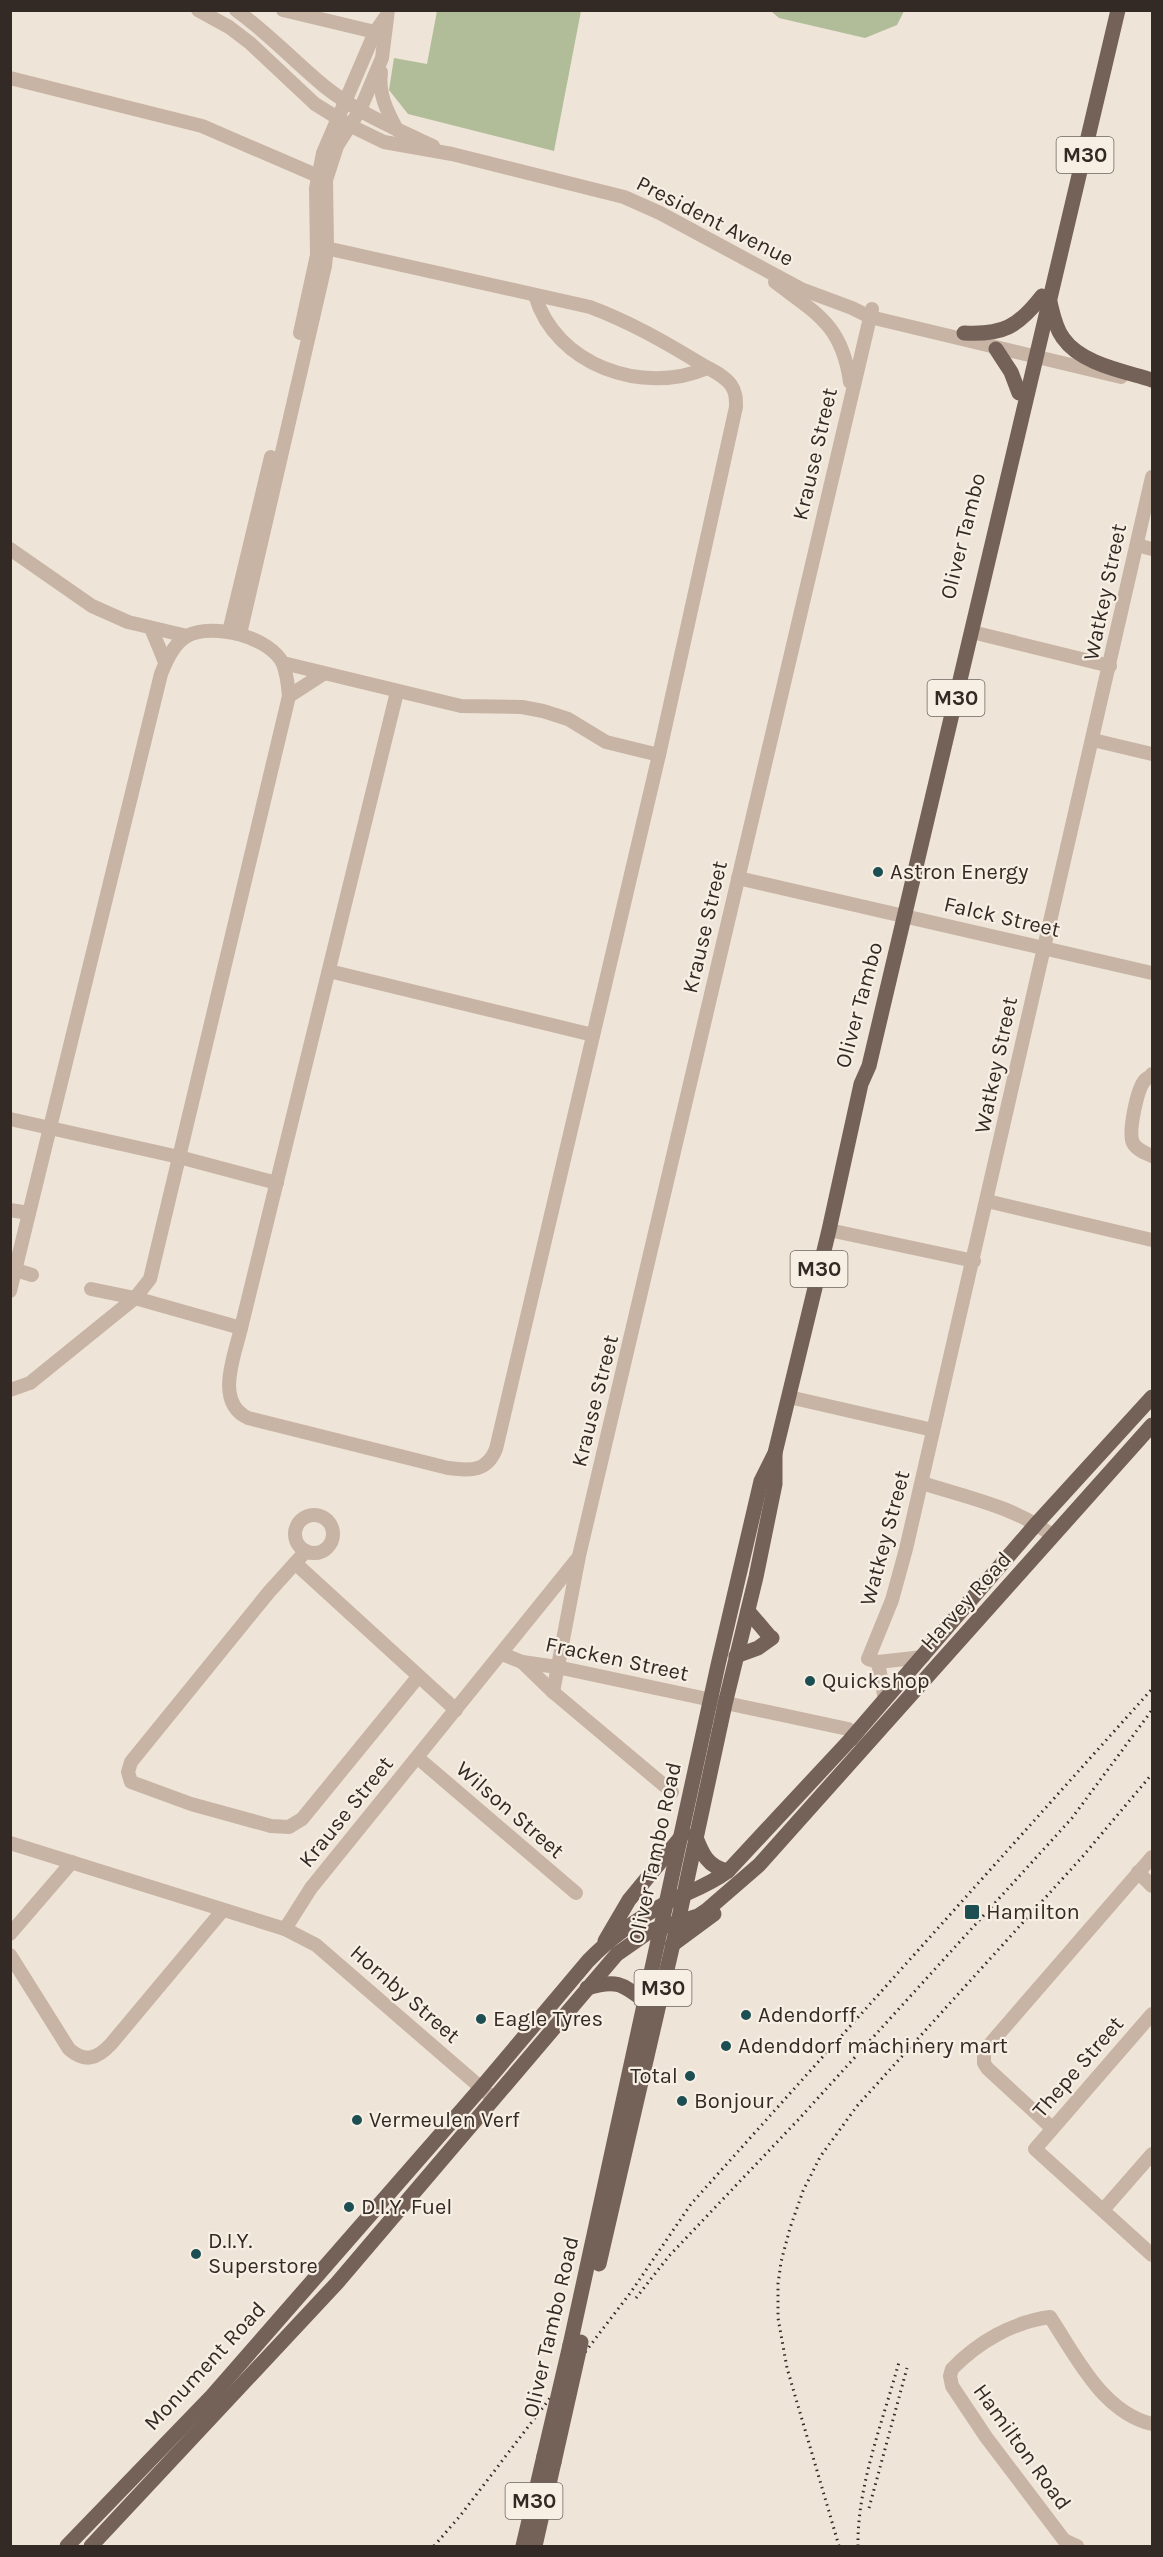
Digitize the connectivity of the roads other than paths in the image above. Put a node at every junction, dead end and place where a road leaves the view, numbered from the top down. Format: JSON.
{"nodes":[{"id":1,"x":198,"y":10,"type":"edge"},
{"id":2,"x":236,"y":10,"type":"edge"},
{"id":3,"x":283,"y":10,"type":"edge"},
{"id":4,"x":1108,"y":10,"type":"edge"},
{"id":5,"x":1118,"y":10,"type":"edge"},
{"id":6,"x":388,"y":12,"type":"edge"},
{"id":7,"x":375,"y":32,"type":"junction"},
{"id":8,"x":382,"y":58,"type":"junction"},
{"id":9,"x":10,"y":78,"type":"edge"},
{"id":10,"x":346,"y":102,"type":"junction"},
{"id":11,"x":360,"y":110,"type":"junction"},
{"id":12,"x":343,"y":122,"type":"junction"},
{"id":13,"x":398,"y":130,"type":"junction"},
{"id":14,"x":452,"y":154,"type":"junction"},
{"id":15,"x":1080,"y":159,"type":"junction"},
{"id":16,"x":322,"y":177,"type":"junction"},
{"id":17,"x":322,"y":246,"type":"junction"},
{"id":18,"x":742,"y":258,"type":"junction"},
{"id":19,"x":535,"y":295,"type":"junction"},
{"id":20,"x":1046,"y":298,"type":"junction"},
{"id":21,"x":871,"y":313,"type":"junction"},
{"id":22,"x":964,"y":333,"type":"junction"},
{"id":23,"x":996,"y":349,"type":"junction"},
{"id":24,"x":1033,"y":354,"type":"junction"},
{"id":25,"x":707,"y":368,"type":"junction"},
{"id":26,"x":1148,"y":380,"type":"edge"},
{"id":27,"x":851,"y":390,"type":"junction"},
{"id":28,"x":1019,"y":393,"type":"junction"},
{"id":29,"x":1152,"y":477,"type":"edge"},
{"id":30,"x":1137,"y":545,"type":"junction"},
{"id":31,"x":10,"y":549,"type":"edge"},
{"id":32,"x":1152,"y":549,"type":"edge"},
{"id":33,"x":151,"y":628,"type":"junction"},
{"id":34,"x":972,"y":632,"type":"junction"},
{"id":35,"x":235,"y":633,"type":"junction"},
{"id":36,"x":187,"y":636,"type":"junction"},
{"id":37,"x":165,"y":662,"type":"junction"},
{"id":38,"x":283,"y":663,"type":"junction"},
{"id":39,"x":1110,"y":666,"type":"junction"},
{"id":40,"x":322,"y":674,"type":"junction"},
{"id":41,"x":397,"y":692,"type":"junction"},
{"id":42,"x":288,"y":696,"type":"junction"},
{"id":43,"x":1094,"y":740,"type":"junction"},
{"id":44,"x":1152,"y":754,"type":"edge"},
{"id":45,"x":659,"y":755,"type":"junction"},
{"id":46,"x":738,"y":878,"type":"junction"},
{"id":47,"x":902,"y":915,"type":"junction"},
{"id":48,"x":1043,"y":948,"type":"junction"},
{"id":49,"x":329,"y":971,"type":"junction"},
{"id":50,"x":1152,"y":973,"type":"edge"},
{"id":51,"x":593,"y":1035,"type":"junction"},
{"id":52,"x":1152,"y":1074,"type":"edge"},
{"id":53,"x":861,"y":1084,"type":"joint"},
{"id":54,"x":10,"y":1119,"type":"edge"},
{"id":55,"x":50,"y":1129,"type":"junction"},
{"id":56,"x":179,"y":1156,"type":"junction"},
{"id":57,"x":1152,"y":1156,"type":"edge"},
{"id":58,"x":277,"y":1183,"type":"junction"},
{"id":59,"x":987,"y":1202,"type":"junction"},
{"id":60,"x":10,"y":1210,"type":"edge"},
{"id":61,"x":29,"y":1213,"type":"junction"},
{"id":62,"x":829,"y":1230,"type":"junction"},
{"id":63,"x":1152,"y":1240,"type":"edge"},
{"id":64,"x":974,"y":1260,"type":"junction"},
{"id":65,"x":16,"y":1270,"type":"junction"},
{"id":66,"x":32,"y":1275,"type":"dead end"},
{"id":67,"x":91,"y":1289,"type":"dead end"},
{"id":68,"x":10,"y":1291,"type":"edge"},
{"id":69,"x":135,"y":1298,"type":"junction"},
{"id":70,"x":241,"y":1328,"type":"junction"},
{"id":71,"x":10,"y":1390,"type":"edge"},
{"id":72,"x":789,"y":1397,"type":"junction"},
{"id":73,"x":1152,"y":1397,"type":"edge"},
{"id":74,"x":1152,"y":1425,"type":"edge"},
{"id":75,"x":933,"y":1430,"type":"junction"},
{"id":76,"x":775,"y":1453,"type":"junction"},
{"id":77,"x":922,"y":1483,"type":"junction"},
{"id":78,"x":1037,"y":1523,"type":"junction"},
{"id":79,"x":1053,"y":1536,"type":"junction"},
{"id":80,"x":306,"y":1551,"type":"dead end"},
{"id":81,"x":579,"y":1556,"type":"junction"},
{"id":82,"x":295,"y":1563,"type":"junction"},
{"id":83,"x":748,"y":1611,"type":"junction"},
{"id":84,"x":502,"y":1654,"type":"junction"},
{"id":85,"x":736,"y":1656,"type":"junction"},
{"id":86,"x":924,"y":1657,"type":"junction"},
{"id":87,"x":873,"y":1660,"type":"junction"},
{"id":88,"x":522,"y":1662,"type":"junction"},
{"id":89,"x":557,"y":1667,"type":"junction"},
{"id":90,"x":418,"y":1677,"type":"junction"},
{"id":91,"x":553,"y":1692,"type":"junction"},
{"id":92,"x":885,"y":1700,"type":"junction"},
{"id":93,"x":718,"y":1702,"type":"junction"},
{"id":94,"x":456,"y":1710,"type":"junction"},
{"id":95,"x":856,"y":1734,"type":"junction"},
{"id":96,"x":864,"y":1748,"type":"junction"},
{"id":97,"x":418,"y":1758,"type":"junction"},
{"id":98,"x":672,"y":1792,"type":"dead end"},
{"id":99,"x":795,"y":1813,"type":"junction"},
{"id":100,"x":689,"y":1835,"type":"junction"},
{"id":101,"x":10,"y":1843,"type":"edge"},
{"id":102,"x":1152,"y":1857,"type":"edge"},
{"id":103,"x":72,"y":1862,"type":"junction"},
{"id":104,"x":759,"y":1865,"type":"junction"},
{"id":105,"x":728,"y":1871,"type":"junction"},
{"id":106,"x":1138,"y":1872,"type":"junction"},
{"id":107,"x":1152,"y":1886,"type":"edge"},
{"id":108,"x":576,"y":1893,"type":"dead end"},
{"id":109,"x":676,"y":1900,"type":"junction"},
{"id":110,"x":223,"y":1910,"type":"junction"},
{"id":111,"x":678,"y":1922,"type":"junction"},
{"id":112,"x":662,"y":1927,"type":"junction"},
{"id":113,"x":285,"y":1929,"type":"junction"},
{"id":114,"x":10,"y":1934,"type":"edge"},
{"id":115,"x":672,"y":1945,"type":"junction"},
{"id":116,"x":602,"y":1946,"type":"junction"},
{"id":117,"x":10,"y":1955,"type":"edge"},
{"id":118,"x":587,"y":1988,"type":"junction"},
{"id":119,"x":646,"y":2002,"type":"junction"},
{"id":120,"x":1152,"y":2014,"type":"edge"},
{"id":121,"x":481,"y":2088,"type":"junction"},
{"id":122,"x":494,"y":2098,"type":"junction"},
{"id":123,"x":1052,"y":2128,"type":"junction"},
{"id":124,"x":1152,"y":2154,"type":"edge"},
{"id":125,"x":1102,"y":2210,"type":"junction"},
{"id":126,"x":1152,"y":2255,"type":"edge"},
{"id":127,"x":576,"y":2344,"type":"junction"},
{"id":128,"x":1152,"y":2424,"type":"edge"},
{"id":129,"x":549,"y":2459,"type":"junction"},
{"id":130,"x":67,"y":2547,"type":"edge"},
{"id":131,"x":91,"y":2547,"type":"edge"},
{"id":132,"x":524,"y":2547,"type":"edge"},
{"id":133,"x":535,"y":2547,"type":"edge"},
{"id":134,"x":1077,"y":2547,"type":"edge"}],
"edges":[{"from":1,"to":12,"type":"street","name":"President Avenue"},
{"from":2,"to":10,"type":"street","name":"President Avenue"},
{"from":3,"to":7,"type":"street"},
{"from":4,"to":15,"type":"main road","name":"Oliver Tambo","number":"M30"},
{"from":5,"to":15,"type":"main road","name":"Oliver Tambo","number":"M30"},
{"from":6,"to":7,"type":"street"},
{"from":6,"to":8,"type":"street"},
{"from":7,"to":10,"type":"street"},
{"from":8,"to":11,"type":"street"},
{"from":8,"to":13,"type":"street"},
{"from":9,"to":16,"type":"street"},
{"from":10,"to":11,"type":"street","name":"President Avenue"},
{"from":10,"to":12,"type":"street"},
{"from":11,"to":12,"type":"street"},
{"from":11,"to":13,"type":"street","name":"President Avenue"},
{"from":12,"to":14,"type":"street","name":"President Avenue"},
{"from":12,"to":16,"type":"street"},
{"from":13,"to":14,"type":"street","name":"President Avenue"},
{"from":14,"to":18,"type":"street","name":"President Avenue"},
{"from":15,"to":20,"type":"main road","name":"Oliver Tambo","number":"M30"},
{"from":16,"to":17,"type":"street"},
{"from":17,"to":19,"type":"street"},
{"from":17,"to":35,"type":"street"},
{"from":18,"to":21,"type":"street","name":"President Avenue"},
{"from":18,"to":27,"type":"street"},
{"from":19,"to":25,"type":"street"},
{"from":19,"to":25,"type":"street"},
{"from":20,"to":22,"type":"main road"},
{"from":20,"to":24,"type":"main road","name":"Oliver Tambo","number":"M30"},
{"from":20,"to":26,"type":"main road"},
{"from":21,"to":22,"type":"street","name":"President Avenue"},
{"from":21,"to":23,"type":"street","name":"President Avenue"},
{"from":21,"to":27,"type":"street","name":"Krause Street"},
{"from":22,"to":24,"type":"street","name":"President Avenue"},
{"from":23,"to":24,"type":"street","name":"President Avenue"},
{"from":23,"to":28,"type":"main road"},
{"from":24,"to":26,"type":"street"},
{"from":24,"to":28,"type":"main road","name":"Oliver Tambo","number":"M30"},
{"from":24,"to":34,"type":"main road","name":"Oliver Tambo","number":"M30"},
{"from":25,"to":45,"type":"street"},
{"from":27,"to":46,"type":"street","name":"Krause Street"},
{"from":28,"to":47,"type":"main road","name":"Oliver Tambo","number":"M30"},
{"from":29,"to":30,"type":"street","name":"Watkey Street"},
{"from":30,"to":32,"type":"street"},
{"from":30,"to":39,"type":"street","name":"Watkey Street"},
{"from":31,"to":33,"type":"street"},
{"from":33,"to":36,"type":"street"},
{"from":33,"to":37,"type":"street"},
{"from":34,"to":39,"type":"street"},
{"from":34,"to":47,"type":"main road","name":"Oliver Tambo","number":"M30"},
{"from":35,"to":36,"type":"street"},
{"from":35,"to":38,"type":"street"},
{"from":36,"to":37,"type":"street"},
{"from":37,"to":55,"type":"street"},
{"from":38,"to":40,"type":"street"},
{"from":38,"to":42,"type":"street"},
{"from":39,"to":43,"type":"street","name":"Watkey Street"},
{"from":40,"to":41,"type":"street"},
{"from":40,"to":42,"type":"street"},
{"from":41,"to":45,"type":"street"},
{"from":41,"to":49,"type":"street"},
{"from":42,"to":56,"type":"street"},
{"from":43,"to":44,"type":"street"},
{"from":43,"to":48,"type":"street","name":"Watkey Street"},
{"from":45,"to":51,"type":"street"},
{"from":46,"to":47,"type":"street","name":"Falck Street"},
{"from":46,"to":81,"type":"street","name":"Krause Street"},
{"from":47,"to":48,"type":"street","name":"Falck Street"},
{"from":47,"to":53,"type":"main road","name":"Oliver Tambo","number":"M30"},
{"from":48,"to":50,"type":"street","name":"Falck Street"},
{"from":48,"to":59,"type":"street","name":"Watkey Street"},
{"from":49,"to":51,"type":"street"},
{"from":49,"to":58,"type":"street"},
{"from":51,"to":70,"type":"street"},
{"from":52,"to":57,"type":"street"},
{"from":53,"to":62,"type":"main road","name":"Oliver Tambo Road","number":"M30"},
{"from":54,"to":55,"type":"street"},
{"from":55,"to":56,"type":"street"},
{"from":55,"to":61,"type":"street"},
{"from":56,"to":58,"type":"street"},
{"from":56,"to":69,"type":"street"},
{"from":58,"to":70,"type":"street"},
{"from":59,"to":63,"type":"street"},
{"from":59,"to":64,"type":"street","name":"Watkey Street"},
{"from":60,"to":61,"type":"street"},
{"from":61,"to":65,"type":"street"},
{"from":62,"to":64,"type":"street"},
{"from":62,"to":72,"type":"main road","name":"Oliver Tambo Road","number":"M30"},
{"from":64,"to":75,"type":"street","name":"Watkey Street"},
{"from":65,"to":66,"type":"street"},
{"from":65,"to":68,"type":"street"},
{"from":67,"to":69,"type":"street"},
{"from":69,"to":70,"type":"street"},
{"from":69,"to":71,"type":"street"},
{"from":72,"to":75,"type":"street"},
{"from":72,"to":76,"type":"main road","name":"Oliver Tambo Road","number":"M30"},
{"from":73,"to":78,"type":"main road","name":"Harvey Road"},
{"from":74,"to":79,"type":"main road","name":"Harvey Road"},
{"from":75,"to":77,"type":"street","name":"Watkey Street"},
{"from":76,"to":83,"type":"main road","name":"Oliver Tambo Road","number":"M30"},
{"from":76,"to":93,"type":"main road","name":"Oliver Tambo Road","number":"M30"},
{"from":77,"to":78,"type":"street"},
{"from":77,"to":87,"type":"street","name":"Watkey Street"},
{"from":78,"to":79,"type":"street"},
{"from":78,"to":86,"type":"main road","name":"Harvey Road"},
{"from":79,"to":96,"type":"main road","name":"Harvey Road"},
{"from":80,"to":82,"type":"street"},
{"from":81,"to":84,"type":"street","name":"Krause Street"},
{"from":81,"to":89,"type":"street","name":"Krause Street"},
{"from":82,"to":90,"type":"street"},
{"from":82,"to":90,"type":"street"},
{"from":83,"to":85,"type":"main road","name":"Oliver Tambo Road","number":"M30"},
{"from":83,"to":85,"type":"main road"},
{"from":84,"to":88,"type":"street","name":"Fracken Street"},
{"from":84,"to":94,"type":"street","name":"Krause Street"},
{"from":85,"to":93,"type":"main road","name":"Oliver Tambo Road","number":"M30"},
{"from":86,"to":87,"type":"street"},
{"from":86,"to":92,"type":"main road","name":"Harvey Road"},
{"from":87,"to":92,"type":"street"},
{"from":88,"to":89,"type":"street","name":"Fracken Street"},
{"from":88,"to":91,"type":"street"},
{"from":89,"to":91,"type":"street","name":"Krause Street"},
{"from":89,"to":93,"type":"street","name":"Fracken Street"},
{"from":90,"to":94,"type":"street"},
{"from":91,"to":98,"type":"street"},
{"from":92,"to":95,"type":"main road","name":"Harvey Road"},
{"from":93,"to":95,"type":"street","name":"Fracken Street"},
{"from":93,"to":100,"type":"main road","name":"Oliver Tambo Road","number":"M30"},
{"from":94,"to":97,"type":"street","name":"Krause Street"},
{"from":95,"to":96,"type":"street"},
{"from":95,"to":99,"type":"main road","name":"Harvey Road"},
{"from":96,"to":99,"type":"main road","name":"Harvey Road"},
{"from":97,"to":108,"type":"street","name":"Wilson Street"},
{"from":97,"to":113,"type":"street","name":"Krause Street"},
{"from":99,"to":104,"type":"main road","name":"Harvey Road"},
{"from":99,"to":105,"type":"main road","name":"Harvey Road"},
{"from":100,"to":105,"type":"main road"},
{"from":100,"to":109,"type":"main road","name":"Oliver Tambo Road","number":"M30"},
{"from":100,"to":116,"type":"main road"},
{"from":101,"to":103,"type":"street","name":"Hornby Street"},
{"from":102,"to":106,"type":"street"},
{"from":103,"to":110,"type":"street","name":"Hornby Street"},
{"from":103,"to":114,"type":"street"},
{"from":104,"to":111,"type":"main road","name":"Harvey Road"},
{"from":104,"to":115,"type":"main road"},
{"from":105,"to":109,"type":"main road","name":"Harvey Road"},
{"from":106,"to":107,"type":"street"},
{"from":106,"to":123,"type":"street"},
{"from":109,"to":111,"type":"main road","name":"Oliver Tambo Road","number":"M30"},
{"from":109,"to":112,"type":"main road","name":"Oliver Tambo Road","number":"M30"},
{"from":109,"to":116,"type":"main road","name":"Monument Road"},
{"from":110,"to":113,"type":"street","name":"Hornby Street"},
{"from":110,"to":117,"type":"street"},
{"from":111,"to":112,"type":"main road","name":"Harvey Road"},
{"from":111,"to":115,"type":"main road","name":"Oliver Tambo Road","number":"M30"},
{"from":112,"to":118,"type":"main road","name":"Monument Road"},
{"from":112,"to":119,"type":"main road","name":"Oliver Tambo Road","number":"M30"},
{"from":113,"to":121,"type":"street","name":"Hornby Street"},
{"from":115,"to":127,"type":"main road","name":"Oliver Tambo Road","number":"M30"},
{"from":116,"to":121,"type":"main road","name":"Monument Road"},
{"from":118,"to":119,"type":"main road"},
{"from":118,"to":122,"type":"main road","name":"Monument Road"},
{"from":119,"to":127,"type":"main road","name":"Oliver Tambo Road","number":"M30"},
{"from":120,"to":123,"type":"street","name":"Thepe Street"},
{"from":121,"to":122,"type":"street","name":"Hornby Street"},
{"from":121,"to":130,"type":"main road","name":"Monument Road"},
{"from":122,"to":131,"type":"main road","name":"Monument Road"},
{"from":123,"to":125,"type":"street","name":"Thepe Street"},
{"from":124,"to":125,"type":"street"},
{"from":125,"to":126,"type":"street"},
{"from":127,"to":129,"type":"main road","name":"Oliver Tambo Road","number":"M30","bridge":true},
{"from":128,"to":134,"type":"street","name":"Hamilton Road"},
{"from":129,"to":132,"type":"main road","name":"Oliver Tambo Road","number":"M30"},
{"from":129,"to":133,"type":"main road","name":"Oliver Tambo Road","number":"M30"}]}
